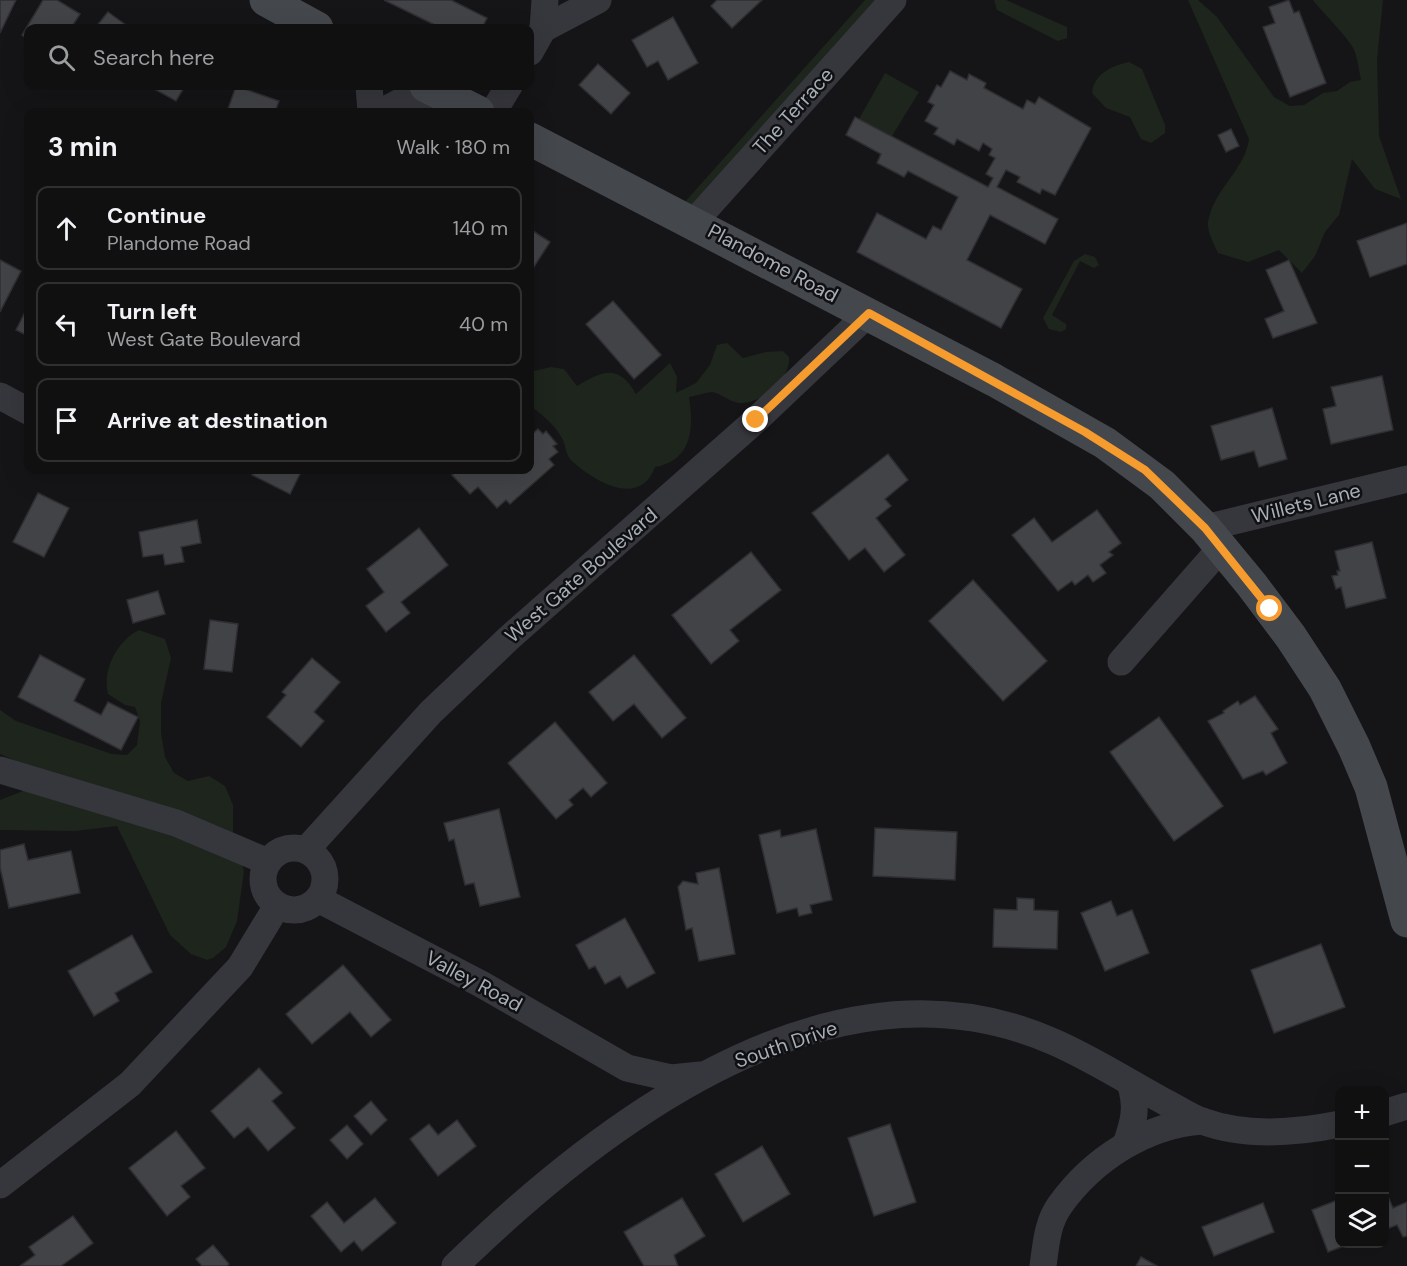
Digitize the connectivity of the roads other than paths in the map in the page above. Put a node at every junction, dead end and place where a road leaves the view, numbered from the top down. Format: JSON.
{"nodes":[{"id":1,"x":266,"y":0,"type":"edge"},
{"id":2,"x":545,"y":0,"type":"edge"},
{"id":3,"x":598,"y":0,"type":"edge"},
{"id":4,"x":893,"y":0,"type":"edge"},
{"id":5,"x":310,"y":24,"type":"edge"},
{"id":6,"x":543,"y":29,"type":"junction"},
{"id":7,"x":534,"y":45,"type":"edge"},
{"id":8,"x":369,"y":90,"type":"edge"},
{"id":9,"x":431,"y":90,"type":"edge"},
{"id":10,"x":436,"y":90,"type":"edge"},
{"id":11,"x":507,"y":90,"type":"edge"},
{"id":12,"x":371,"y":108,"type":"edge"},
{"id":13,"x":389,"y":108,"type":"edge"},
{"id":14,"x":470,"y":108,"type":"edge"},
{"id":15,"x":495,"y":108,"type":"edge"},
{"id":16,"x":534,"y":141,"type":"edge"},
{"id":17,"x":694,"y":222,"type":"junction"},
{"id":18,"x":869,"y":313,"type":"junction"},
{"id":19,"x":1407,"y":479,"type":"edge"},
{"id":20,"x":1213,"y":538,"type":"junction"},
{"id":21,"x":1121,"y":662,"type":"dead end"},
{"id":22,"x":2,"y":772,"type":"edge"},
{"id":23,"x":306,"y":850,"type":"junction"},
{"id":24,"x":268,"y":862,"type":"junction"},
{"id":25,"x":318,"y":899,"type":"junction"},
{"id":26,"x":277,"y":906,"type":"junction"},
{"id":27,"x":1407,"y":921,"type":"edge"},
{"id":28,"x":627,"y":1068,"type":"junction"},
{"id":29,"x":707,"y":1073,"type":"junction"},
{"id":30,"x":1130,"y":1083,"type":"junction"},
{"id":31,"x":1407,"y":1107,"type":"edge"},
{"id":32,"x":1389,"y":1112,"type":"edge"},
{"id":33,"x":634,"y":1116,"type":"junction"},
{"id":34,"x":1202,"y":1121,"type":"junction"},
{"id":35,"x":1335,"y":1125,"type":"edge"},
{"id":36,"x":1126,"y":1144,"type":"junction"},
{"id":37,"x":0,"y":1185,"type":"edge"},
{"id":38,"x":456,"y":1266,"type":"edge"},
{"id":39,"x":1044,"y":1266,"type":"edge"}],
"edges":[{"from":1,"to":5,"type":"main road"},
{"from":2,"to":6,"type":"street"},
{"from":3,"to":6,"type":"street"},
{"from":4,"to":17,"type":"street","name":"The Terrace"},
{"from":6,"to":7,"type":"street"},
{"from":8,"to":12,"type":"street"},
{"from":9,"to":13,"type":"street"},
{"from":10,"to":14,"type":"main road"},
{"from":11,"to":15,"type":"street"},
{"from":16,"to":17,"type":"main road","name":"Plandome Road"},
{"from":17,"to":18,"type":"main road","name":"Plandome Road"},
{"from":18,"to":20,"type":"main road","name":"Plandome Road"},
{"from":18,"to":23,"type":"street","name":"West Gate Boulevard"},
{"from":19,"to":20,"type":"street","name":"Willets Lane"},
{"from":20,"to":21,"type":"street"},
{"from":20,"to":27,"type":"main road","name":"Plandome Road"},
{"from":22,"to":24,"type":"street"},
{"from":23,"to":24,"type":"street"},
{"from":23,"to":25,"type":"street"},
{"from":24,"to":26,"type":"street"},
{"from":25,"to":26,"type":"street"},
{"from":25,"to":28,"type":"street","name":"Valley Road"},
{"from":26,"to":37,"type":"street"},
{"from":28,"to":29,"type":"street","name":"Valley Road"},
{"from":28,"to":33,"type":"street"},
{"from":29,"to":30,"type":"street","name":"South Drive"},
{"from":29,"to":33,"type":"street","name":"South Drive"},
{"from":30,"to":34,"type":"street","name":"South Drive"},
{"from":30,"to":36,"type":"street"},
{"from":31,"to":32,"type":"street"},
{"from":33,"to":38,"type":"street","name":"South Drive"},
{"from":34,"to":35,"type":"street","name":"South Drive"},
{"from":34,"to":36,"type":"street"},
{"from":36,"to":39,"type":"street"}]}
